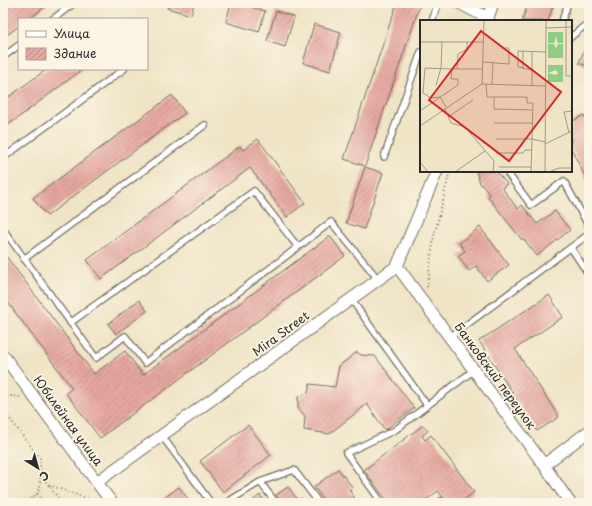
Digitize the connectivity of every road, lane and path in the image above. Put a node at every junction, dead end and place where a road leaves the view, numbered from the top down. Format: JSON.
{"nodes":[{"id":1,"x":74,"y":3,"type":"edge"},
{"id":2,"x":438,"y":3,"type":"edge"},
{"id":3,"x":459,"y":3,"type":"edge"},
{"id":4,"x":493,"y":3,"type":"edge"},
{"id":5,"x":568,"y":3,"type":"edge"},
{"id":6,"x":54,"y":18,"type":"edge"},
{"id":7,"x":432,"y":20,"type":"edge"},
{"id":8,"x":488,"y":20,"type":"edge"},
{"id":9,"x":562,"y":20,"type":"edge"},
{"id":10,"x":589,"y":22,"type":"edge"},
{"id":11,"x":572,"y":36,"type":"edge"},
{"id":12,"x":18,"y":46,"type":"edge"},
{"id":13,"x":420,"y":55,"type":"edge"},
{"id":14,"x":3,"y":57,"type":"edge"},
{"id":15,"x":123,"y":70,"type":"edge"},
{"id":16,"x":205,"y":124,"type":"dead end"},
{"id":17,"x":384,"y":157,"type":"dead end"},
{"id":18,"x":3,"y":158,"type":"edge"},
{"id":19,"x":437,"y":172,"type":"edge"},
{"id":20,"x":450,"y":172,"type":"edge"},
{"id":21,"x":509,"y":172,"type":"edge"},
{"id":22,"x":589,"y":227,"type":"edge"},
{"id":23,"x":3,"y":230,"type":"edge"},
{"id":24,"x":589,"y":234,"type":"edge"},
{"id":25,"x":298,"y":247,"type":"junction"},
{"id":26,"x":571,"y":248,"type":"junction"},
{"id":27,"x":24,"y":259,"type":"junction"},
{"id":28,"x":397,"y":266,"type":"junction"},
{"id":29,"x":589,"y":275,"type":"edge"},
{"id":30,"x":378,"y":279,"type":"junction"},
{"id":31,"x":432,"y":293,"type":"dead end"},
{"id":32,"x":351,"y":299,"type":"junction"},
{"id":33,"x":70,"y":323,"type":"junction"},
{"id":34,"x":450,"y":337,"type":"junction"},
{"id":35,"x":3,"y":355,"type":"edge"},
{"id":36,"x":474,"y":370,"type":"junction"},
{"id":37,"x":428,"y":405,"type":"junction"},
{"id":38,"x":3,"y":410,"type":"edge"},
{"id":39,"x":589,"y":431,"type":"edge"},
{"id":40,"x":162,"y":436,"type":"junction"},
{"id":41,"x":544,"y":465,"type":"junction"},
{"id":42,"x":41,"y":475,"type":"junction"},
{"id":43,"x":97,"y":482,"type":"junction"},
{"id":44,"x":260,"y":482,"type":"junction"},
{"id":45,"x":49,"y":486,"type":"junction"},
{"id":46,"x":37,"y":494,"type":"junction"},
{"id":47,"x":25,"y":503,"type":"edge"},
{"id":48,"x":44,"y":503,"type":"edge"},
{"id":49,"x":62,"y":503,"type":"edge"},
{"id":50,"x":101,"y":503,"type":"edge"},
{"id":51,"x":112,"y":503,"type":"edge"},
{"id":52,"x":211,"y":503,"type":"edge"},
{"id":53,"x":226,"y":503,"type":"edge"},
{"id":54,"x":276,"y":503,"type":"edge"},
{"id":55,"x":319,"y":503,"type":"edge"},
{"id":56,"x":382,"y":503,"type":"edge"},
{"id":57,"x":570,"y":503,"type":"edge"}],
"edges":[{"from":1,"to":6,"type":"lane"},
{"from":2,"to":7,"type":"lane"},
{"from":3,"to":8,"type":"street"},
{"from":4,"to":8,"type":"street"},
{"from":5,"to":9,"type":"lane"},
{"from":10,"to":11,"type":"lane"},
{"from":12,"to":14,"type":"lane"},
{"from":13,"to":17,"type":"lane"},
{"from":15,"to":18,"type":"lane"},
{"from":16,"to":27,"type":"lane"},
{"from":19,"to":28,"type":"street"},
{"from":20,"to":31,"type":"path"},
{"from":21,"to":22,"type":"lane"},
{"from":23,"to":27,"type":"lane"},
{"from":24,"to":26,"type":"lane"},
{"from":25,"to":30,"type":"lane"},
{"from":25,"to":33,"type":"lane"},
{"from":25,"to":33,"type":"lane"},
{"from":26,"to":29,"type":"lane"},
{"from":26,"to":34,"type":"lane"},
{"from":27,"to":33,"type":"lane"},
{"from":28,"to":30,"type":"street","name":"Mira Street"},
{"from":28,"to":34,"type":"street","name":"Банковский переулок"},
{"from":30,"to":32,"type":"street","name":"Mira Street"},
{"from":32,"to":37,"type":"lane"},
{"from":32,"to":40,"type":"street","name":"Mira Street"},
{"from":34,"to":36,"type":"street","name":"Банковский переулок"},
{"from":35,"to":43,"type":"street","name":"Юбилейная улица"},
{"from":36,"to":37,"type":"lane"},
{"from":36,"to":41,"type":"street","name":"Банковский переулок"},
{"from":37,"to":56,"type":"lane"},
{"from":38,"to":42,"type":"path"},
{"from":39,"to":41,"type":"street"},
{"from":40,"to":43,"type":"street","name":"Mira Street"},
{"from":40,"to":52,"type":"lane"},
{"from":41,"to":57,"type":"street","name":"Банковский переулок"},
{"from":42,"to":45,"type":"path"},
{"from":42,"to":46,"type":"path"},
{"from":43,"to":51,"type":"street","name":"Юбилейная улица"},
{"from":44,"to":53,"type":"lane"},
{"from":44,"to":54,"type":"lane"},
{"from":44,"to":55,"type":"lane"},
{"from":45,"to":49,"type":"path"},
{"from":45,"to":50,"type":"path"},
{"from":46,"to":47,"type":"path"},
{"from":46,"to":48,"type":"path"}]}
